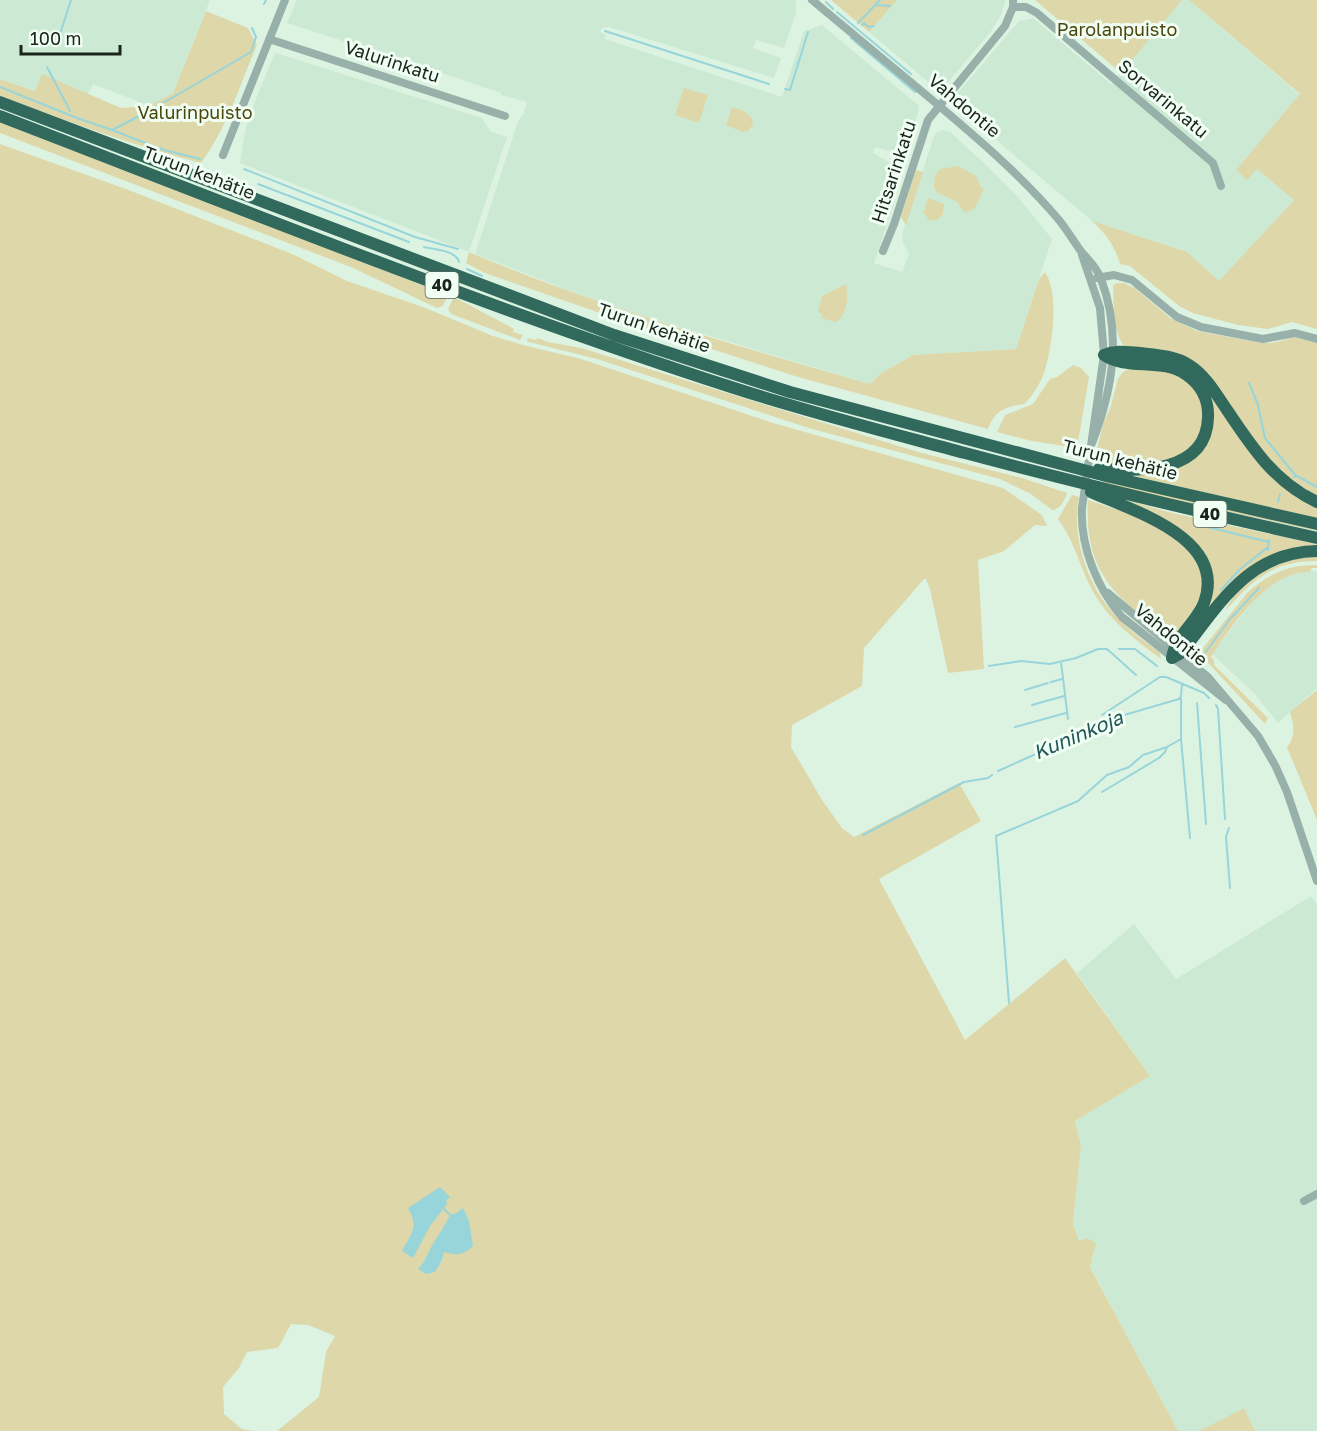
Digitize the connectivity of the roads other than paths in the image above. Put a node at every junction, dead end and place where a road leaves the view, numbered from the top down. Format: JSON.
{"nodes":[{"id":1,"x":285,"y":0,"type":"edge"},
{"id":2,"x":812,"y":0,"type":"edge"},
{"id":3,"x":1013,"y":3,"type":"edge"},
{"id":4,"x":269,"y":39,"type":"junction"},
{"id":5,"x":0,"y":102,"type":"edge"},
{"id":6,"x":938,"y":105,"type":"junction"},
{"id":7,"x":0,"y":116,"type":"edge"},
{"id":8,"x":505,"y":116,"type":"dead end"},
{"id":9,"x":223,"y":155,"type":"dead end"},
{"id":10,"x":1221,"y":186,"type":"dead end"},
{"id":11,"x":883,"y":251,"type":"dead end"},
{"id":12,"x":1096,"y":278,"type":"junction"},
{"id":13,"x":1317,"y":339,"type":"edge"},
{"id":14,"x":1110,"y":356,"type":"junction"},
{"id":15,"x":1062,"y":472,"type":"junction"},
{"id":16,"x":1105,"y":482,"type":"junction"},
{"id":17,"x":1317,"y":502,"type":"edge"},
{"id":18,"x":1317,"y":524,"type":"edge"},
{"id":19,"x":1317,"y":538,"type":"edge"},
{"id":20,"x":1317,"y":550,"type":"edge"},
{"id":21,"x":1176,"y":653,"type":"junction"},
{"id":22,"x":1317,"y":881,"type":"edge"},
{"id":23,"x":1317,"y":1194,"type":"edge"},
{"id":24,"x":1305,"y":1201,"type":"dead end"}],
"edges":[{"from":1,"to":4,"type":"street"},
{"from":2,"to":6,"type":"street","name":"Vahdontie"},
{"from":3,"to":6,"type":"street","name":"Hitsarinkatu"},
{"from":3,"to":10,"type":"street","name":"Sorvarinkatu"},
{"from":4,"to":8,"type":"street","name":"Valurinkatu"},
{"from":4,"to":9,"type":"street"},
{"from":5,"to":15,"type":"highway","name":"Turun kehätie","number":"40"},
{"from":6,"to":11,"type":"street","name":"Hitsarinkatu"},
{"from":6,"to":12,"type":"street","name":"Vahdontie"},
{"from":7,"to":15,"type":"highway","name":"Turun kehätie","number":"40"},
{"from":12,"to":13,"type":"street"},
{"from":12,"to":14,"type":"street","name":"Vahdontie"},
{"from":14,"to":16,"type":"highway"},
{"from":14,"to":17,"type":"highway"},
{"from":14,"to":21,"type":"street","name":"Vahdontie"},
{"from":15,"to":16,"type":"highway","name":"Turun kehätie","number":"40"},
{"from":15,"to":16,"type":"highway"},
{"from":16,"to":18,"type":"highway","name":"Turun kehätie","number":"40"},
{"from":16,"to":19,"type":"highway","name":"Turun kehätie","number":"40"},
{"from":16,"to":21,"type":"highway"},
{"from":20,"to":21,"type":"highway"},
{"from":21,"to":22,"type":"street","name":"Vahdontie"},
{"from":23,"to":24,"type":"street"}]}
